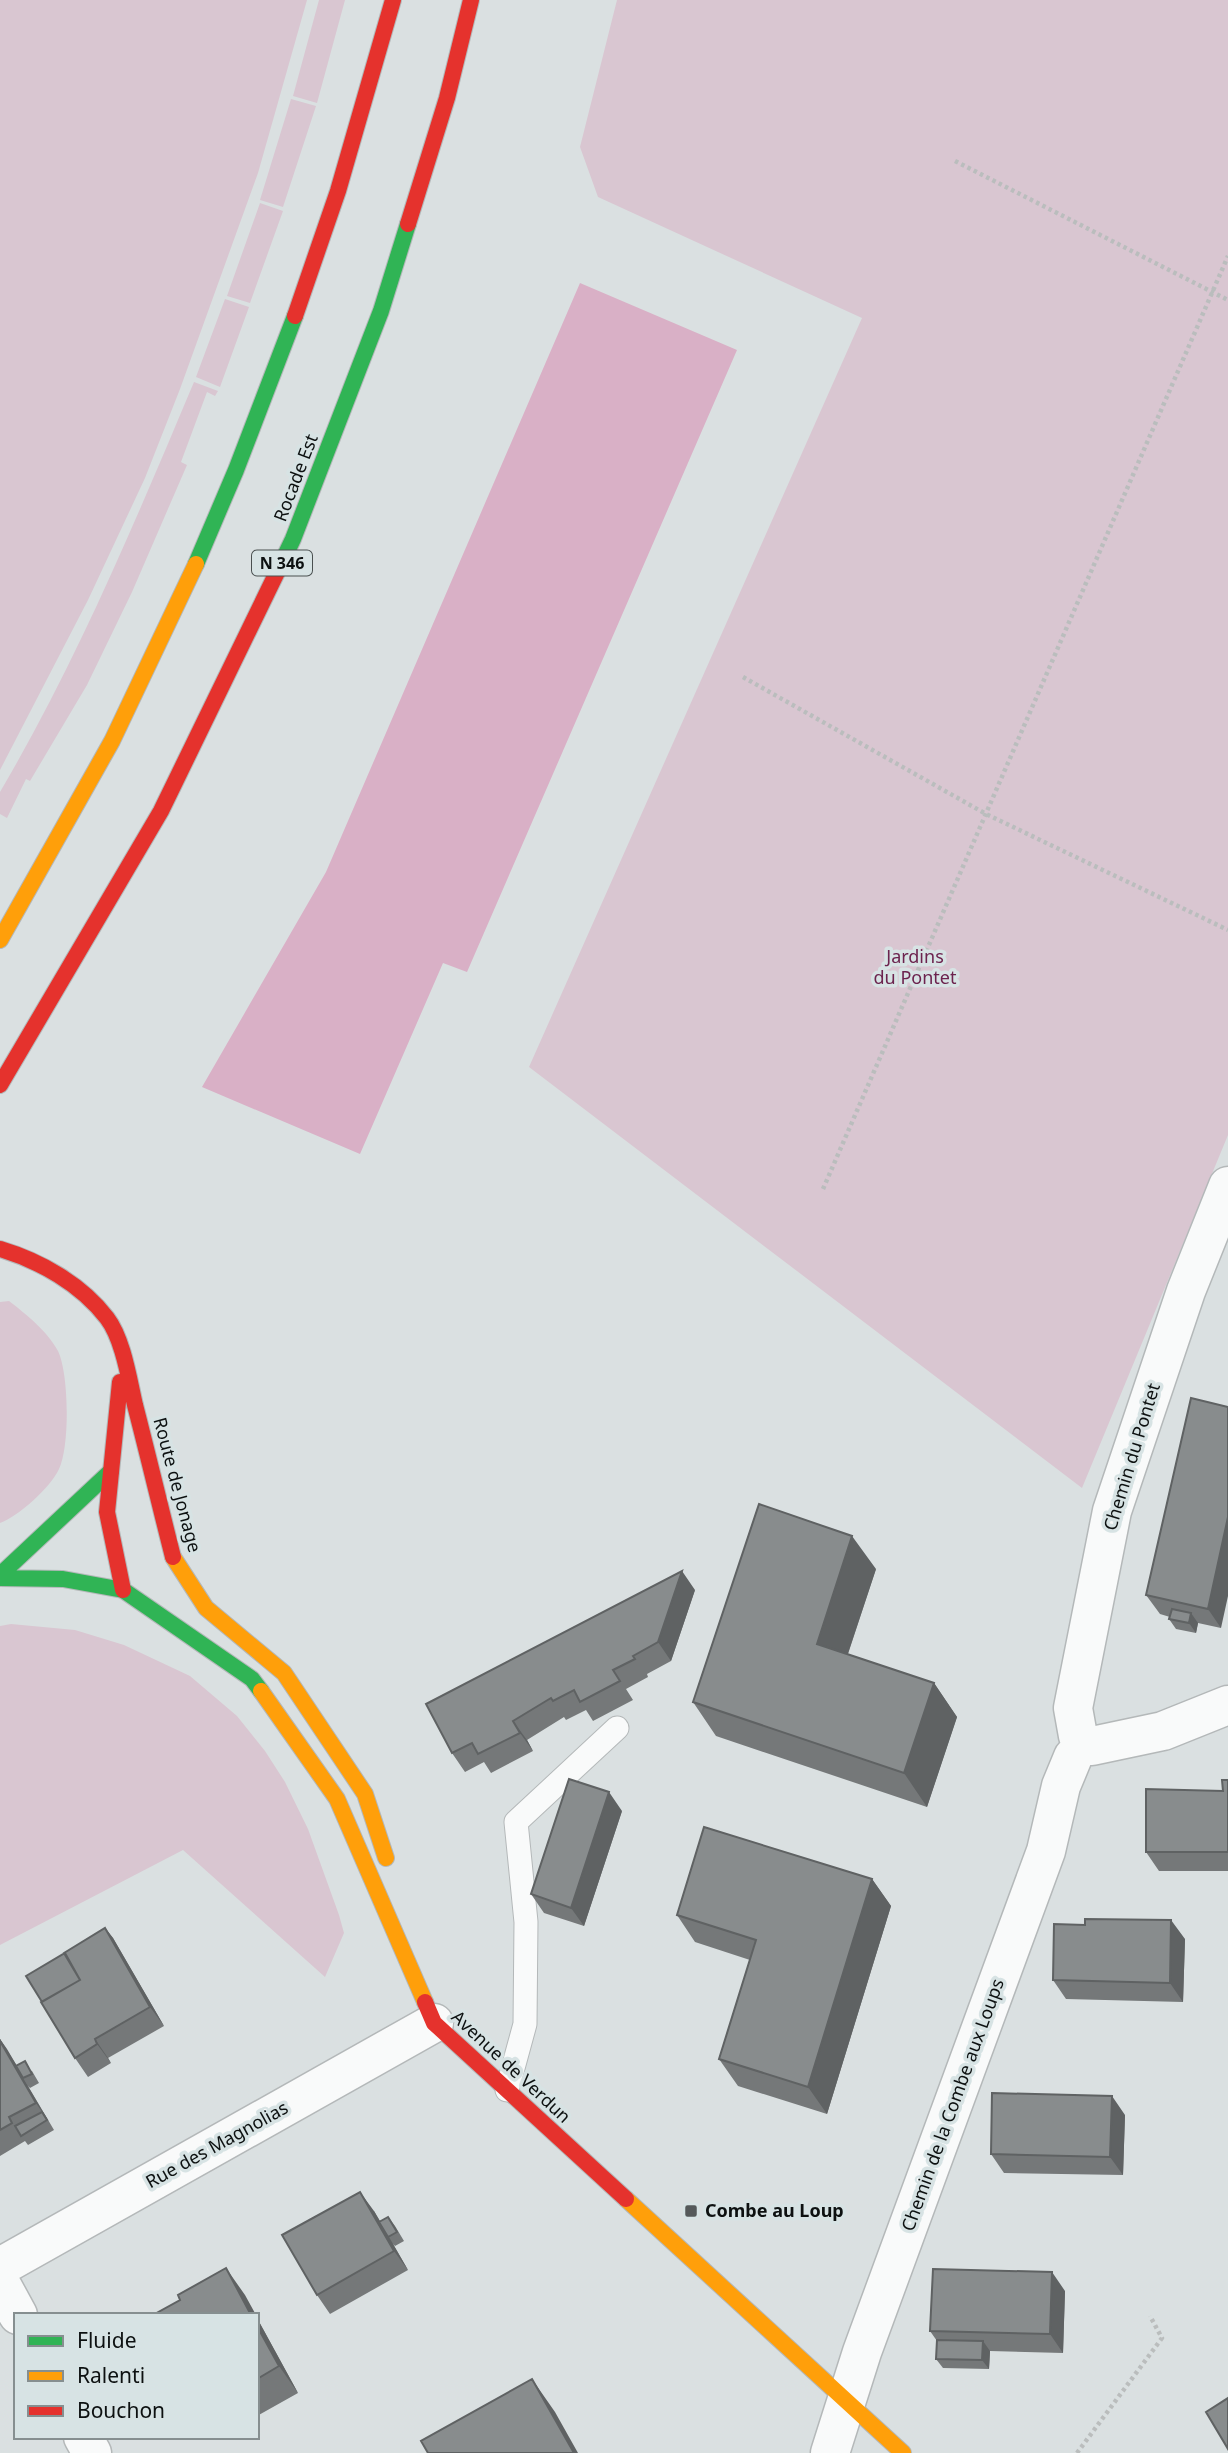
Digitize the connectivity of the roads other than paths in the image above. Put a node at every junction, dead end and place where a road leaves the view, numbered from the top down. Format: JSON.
{"nodes":[{"id":1,"x":393,"y":0,"type":"edge"},
{"id":2,"x":471,"y":0,"type":"edge"},
{"id":3,"x":0,"y":940,"type":"edge"},
{"id":4,"x":0,"y":1085,"type":"edge"},
{"id":5,"x":1228,"y":1186,"type":"edge"},
{"id":6,"x":0,"y":1249,"type":"edge"},
{"id":7,"x":123,"y":1355,"type":"junction"},
{"id":8,"x":111,"y":1471,"type":"junction"},
{"id":9,"x":0,"y":1576,"type":"edge"},
{"id":10,"x":123,"y":1590,"type":"junction"},
{"id":11,"x":1228,"y":1704,"type":"edge"},
{"id":12,"x":617,"y":1728,"type":"dead end"},
{"id":13,"x":1081,"y":1746,"type":"junction"},
{"id":14,"x":390,"y":1872,"type":"dead end"},
{"id":15,"x":397,"y":1898,"type":"dead end"},
{"id":16,"x":411,"y":1972,"type":"junction"},
{"id":17,"x":434,"y":2024,"type":"junction"},
{"id":18,"x":507,"y":2090,"type":"junction"},
{"id":19,"x":0,"y":2267,"type":"edge"},
{"id":20,"x":0,"y":2282,"type":"edge"},
{"id":21,"x":17,"y":2313,"type":"edge"},
{"id":22,"x":846,"y":2402,"type":"junction"},
{"id":23,"x":830,"y":2453,"type":"edge"},
{"id":24,"x":903,"y":2453,"type":"edge"}],
"edges":[{"from":1,"to":3,"type":"main road"},
{"from":2,"to":4,"type":"main road","name":"Rocade Est","number":"N 346"},
{"from":5,"to":13,"type":"street","name":"Chemin du Pontet"},
{"from":6,"to":7,"type":"main road","name":"Route de Jonage"},
{"from":7,"to":8,"type":"main road","name":"Route de Jonage"},
{"from":7,"to":14,"type":"main road","name":"Route de Jonage"},
{"from":8,"to":9,"type":"main road"},
{"from":8,"to":10,"type":"main road","name":"Route de Jonage"},
{"from":9,"to":10,"type":"main road"},
{"from":10,"to":16,"type":"main road","name":"Avenue de Verdun"},
{"from":11,"to":13,"type":"street"},
{"from":12,"to":18,"type":"lane"},
{"from":13,"to":22,"type":"street","name":"Chemin de la Combe aux Loups"},
{"from":15,"to":16,"type":"main road"},
{"from":16,"to":17,"type":"main road","name":"Avenue de Verdun"},
{"from":17,"to":18,"type":"main road","name":"Avenue de Verdun"},
{"from":17,"to":19,"type":"street","name":"Rue des Magnolias"},
{"from":18,"to":22,"type":"main road","name":"Avenue de Verdun"},
{"from":20,"to":21,"type":"street"},
{"from":22,"to":23,"type":"street","name":"Chemin de la Combe aux Loups"},
{"from":22,"to":24,"type":"main road","name":"Avenue de Verdun"}]}
